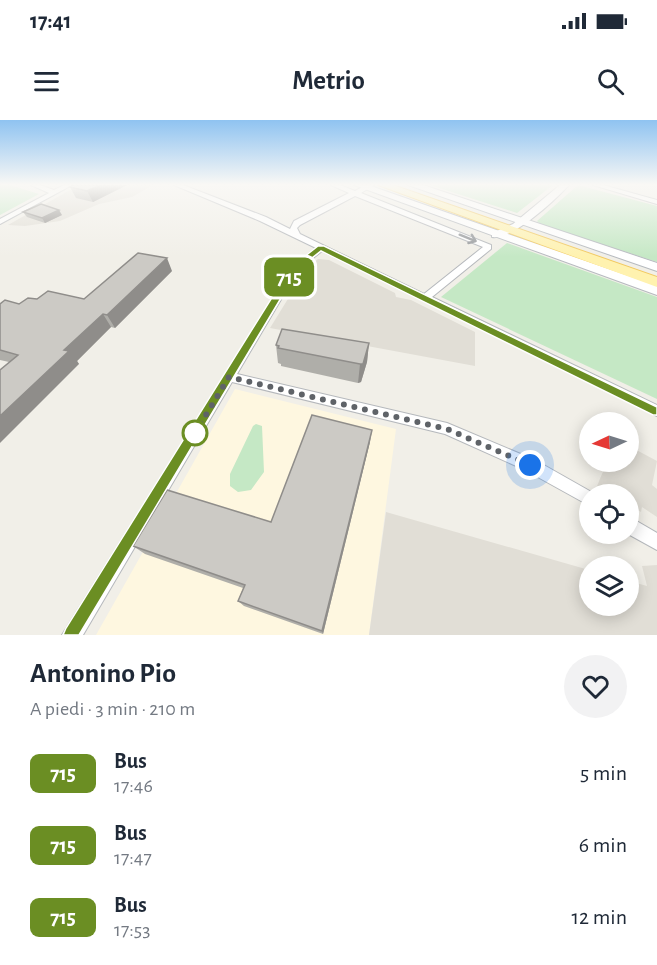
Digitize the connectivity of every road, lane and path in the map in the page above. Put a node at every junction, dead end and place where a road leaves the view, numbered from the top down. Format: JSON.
{"nodes":[{"id":1,"x":23,"y":209,"type":"edge"},
{"id":2,"x":238,"y":209,"type":"edge"},
{"id":3,"x":323,"y":209,"type":"edge"},
{"id":4,"x":409,"y":209,"type":"edge"},
{"id":5,"x":441,"y":209,"type":"edge"},
{"id":6,"x":454,"y":209,"type":"edge"},
{"id":7,"x":466,"y":209,"type":"edge"},
{"id":8,"x":481,"y":209,"type":"edge"},
{"id":9,"x":482,"y":209,"type":"edge"},
{"id":10,"x":535,"y":209,"type":"edge"},
{"id":11,"x":306,"y":218,"type":"junction"},
{"id":12,"x":263,"y":219,"type":"junction"},
{"id":13,"x":494,"y":219,"type":"junction"},
{"id":14,"x":0,"y":222,"type":"edge"},
{"id":15,"x":511,"y":228,"type":"junction"},
{"id":16,"x":297,"y":235,"type":"junction"},
{"id":17,"x":321,"y":248,"type":"junction"},
{"id":18,"x":657,"y":267,"type":"edge"},
{"id":19,"x":657,"y":275,"type":"edge"},
{"id":20,"x":657,"y":282,"type":"edge"},
{"id":21,"x":657,"y":291,"type":"edge"},
{"id":22,"x":425,"y":298,"type":"junction"},
{"id":23,"x":229,"y":377,"type":"junction"},
{"id":24,"x":657,"y":411,"type":"edge"},
{"id":25,"x":579,"y":493,"type":"edge"},
{"id":26,"x":639,"y":531,"type":"edge"},
{"id":27,"x":657,"y":542,"type":"edge"},
{"id":28,"x":72,"y":635,"type":"edge"}],
"edges":[{"from":1,"to":14,"type":"street"},
{"from":2,"to":12,"type":"street"},
{"from":3,"to":11,"type":"street"},
{"from":4,"to":22,"type":"street","one_way":true},
{"from":5,"to":15,"type":"main road"},
{"from":6,"to":15,"type":"main road"},
{"from":7,"to":13,"type":"main road"},
{"from":8,"to":13,"type":"main road"},
{"from":9,"to":15,"type":"main road"},
{"from":10,"to":15,"type":"street"},
{"from":11,"to":12,"type":"street"},
{"from":11,"to":16,"type":"street"},
{"from":12,"to":16,"type":"street"},
{"from":13,"to":15,"type":"main road"},
{"from":15,"to":18,"type":"main road"},
{"from":15,"to":19,"type":"main road"},
{"from":15,"to":20,"type":"main road"},
{"from":15,"to":21,"type":"main road"},
{"from":16,"to":17,"type":"street"},
{"from":17,"to":22,"type":"street"},
{"from":17,"to":23,"type":"street"},
{"from":22,"to":24,"type":"street"},
{"from":23,"to":25,"type":"street"},
{"from":23,"to":28,"type":"street"},
{"from":26,"to":27,"type":"street"}]}
